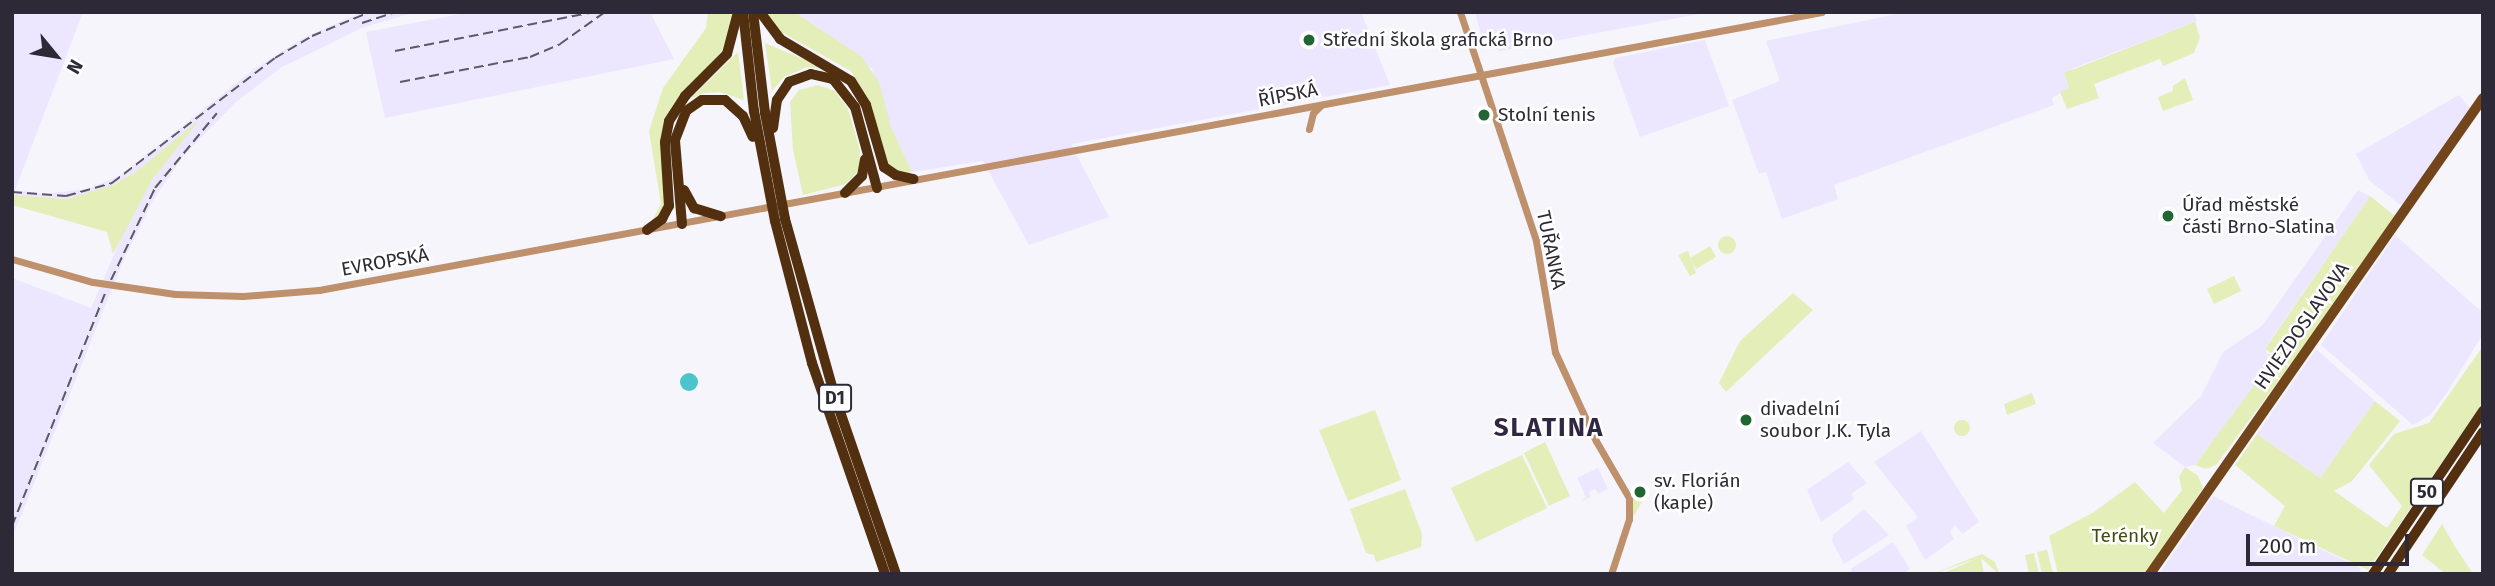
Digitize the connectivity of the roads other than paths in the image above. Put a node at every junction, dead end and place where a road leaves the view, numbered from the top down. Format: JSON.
{"nodes":[{"id":1,"x":737,"y":12,"type":"edge"},
{"id":2,"x":743,"y":12,"type":"edge"},
{"id":3,"x":753,"y":12,"type":"edge"},
{"id":4,"x":760,"y":12,"type":"edge"},
{"id":5,"x":1460,"y":12,"type":"edge"},
{"id":6,"x":1822,"y":12,"type":"edge"},
{"id":7,"x":1484,"y":75,"type":"junction"},
{"id":8,"x":2483,"y":98,"type":"edge"},
{"id":9,"x":1323,"y":104,"type":"junction"},
{"id":10,"x":1309,"y":130,"type":"dead end"},
{"id":11,"x":874,"y":143,"type":"junction"},
{"id":12,"x":866,"y":153,"type":"junction"},
{"id":13,"x":775,"y":167,"type":"junction"},
{"id":14,"x":914,"y":179,"type":"junction"},
{"id":15,"x":674,"y":181,"type":"junction"},
{"id":16,"x":767,"y":183,"type":"junction"},
{"id":17,"x":877,"y":188,"type":"junction"},
{"id":18,"x":845,"y":193,"type":"junction"},
{"id":19,"x":775,"y":196,"type":"junction"},
{"id":20,"x":761,"y":209,"type":"joint"},
{"id":21,"x":721,"y":216,"type":"junction"},
{"id":22,"x":780,"y":220,"type":"junction"},
{"id":23,"x":682,"y":224,"type":"junction"},
{"id":24,"x":647,"y":230,"type":"junction"},
{"id":25,"x":13,"y":259,"type":"edge"},
{"id":26,"x":2483,"y":411,"type":"edge"},
{"id":27,"x":2483,"y":432,"type":"edge"},
{"id":28,"x":885,"y":574,"type":"edge"},
{"id":29,"x":896,"y":574,"type":"edge"},
{"id":30,"x":1611,"y":574,"type":"edge"},
{"id":31,"x":2150,"y":574,"type":"edge"},
{"id":32,"x":2373,"y":574,"type":"edge"},
{"id":33,"x":2388,"y":574,"type":"edge"}],
"edges":[{"from":1,"to":15,"type":"highway"},
{"from":2,"to":16,"type":"highway","number":"D1"},
{"from":3,"to":13,"type":"highway","number":"D1"},
{"from":4,"to":11,"type":"highway"},
{"from":5,"to":7,"type":"street","name":"TUŘANKA"},
{"from":6,"to":7,"type":"street","name":"ŘÍPSKÁ"},
{"from":7,"to":9,"type":"street","name":"ŘÍPSKÁ"},
{"from":7,"to":30,"type":"street","name":"TUŘANKA"},
{"from":8,"to":31,"type":"main road","name":"HVIEZDOSLAVOVA"},
{"from":9,"to":10,"type":"street"},
{"from":9,"to":14,"type":"street","name":"ŘÍPSKÁ"},
{"from":11,"to":14,"type":"highway"},
{"from":11,"to":17,"type":"highway"},
{"from":12,"to":13,"type":"highway"},
{"from":12,"to":17,"type":"highway"},
{"from":12,"to":18,"type":"highway"},
{"from":13,"to":19,"type":"highway","number":"D1"},
{"from":14,"to":17,"type":"street","name":"ŘÍPSKÁ"},
{"from":15,"to":16,"type":"highway"},
{"from":15,"to":21,"type":"highway"},
{"from":15,"to":23,"type":"highway"},
{"from":15,"to":24,"type":"highway"},
{"from":16,"to":19,"type":"highway","number":"D1"},
{"from":17,"to":18,"type":"street","name":"ŘÍPSKÁ"},
{"from":18,"to":20,"type":"street","name":"ŘÍPSKÁ"},
{"from":19,"to":22,"type":"highway","number":"D1"},
{"from":20,"to":21,"type":"street","name":"EVROPSKÁ"},
{"from":21,"to":23,"type":"street","name":"EVROPSKÁ"},
{"from":22,"to":28,"type":"highway","number":"D1"},
{"from":22,"to":29,"type":"highway","number":"D1"},
{"from":23,"to":24,"type":"street","name":"EVROPSKÁ"},
{"from":24,"to":25,"type":"street","name":"EVROPSKÁ"},
{"from":26,"to":32,"type":"highway","number":"50"},
{"from":27,"to":33,"type":"highway","number":"50"}]}
